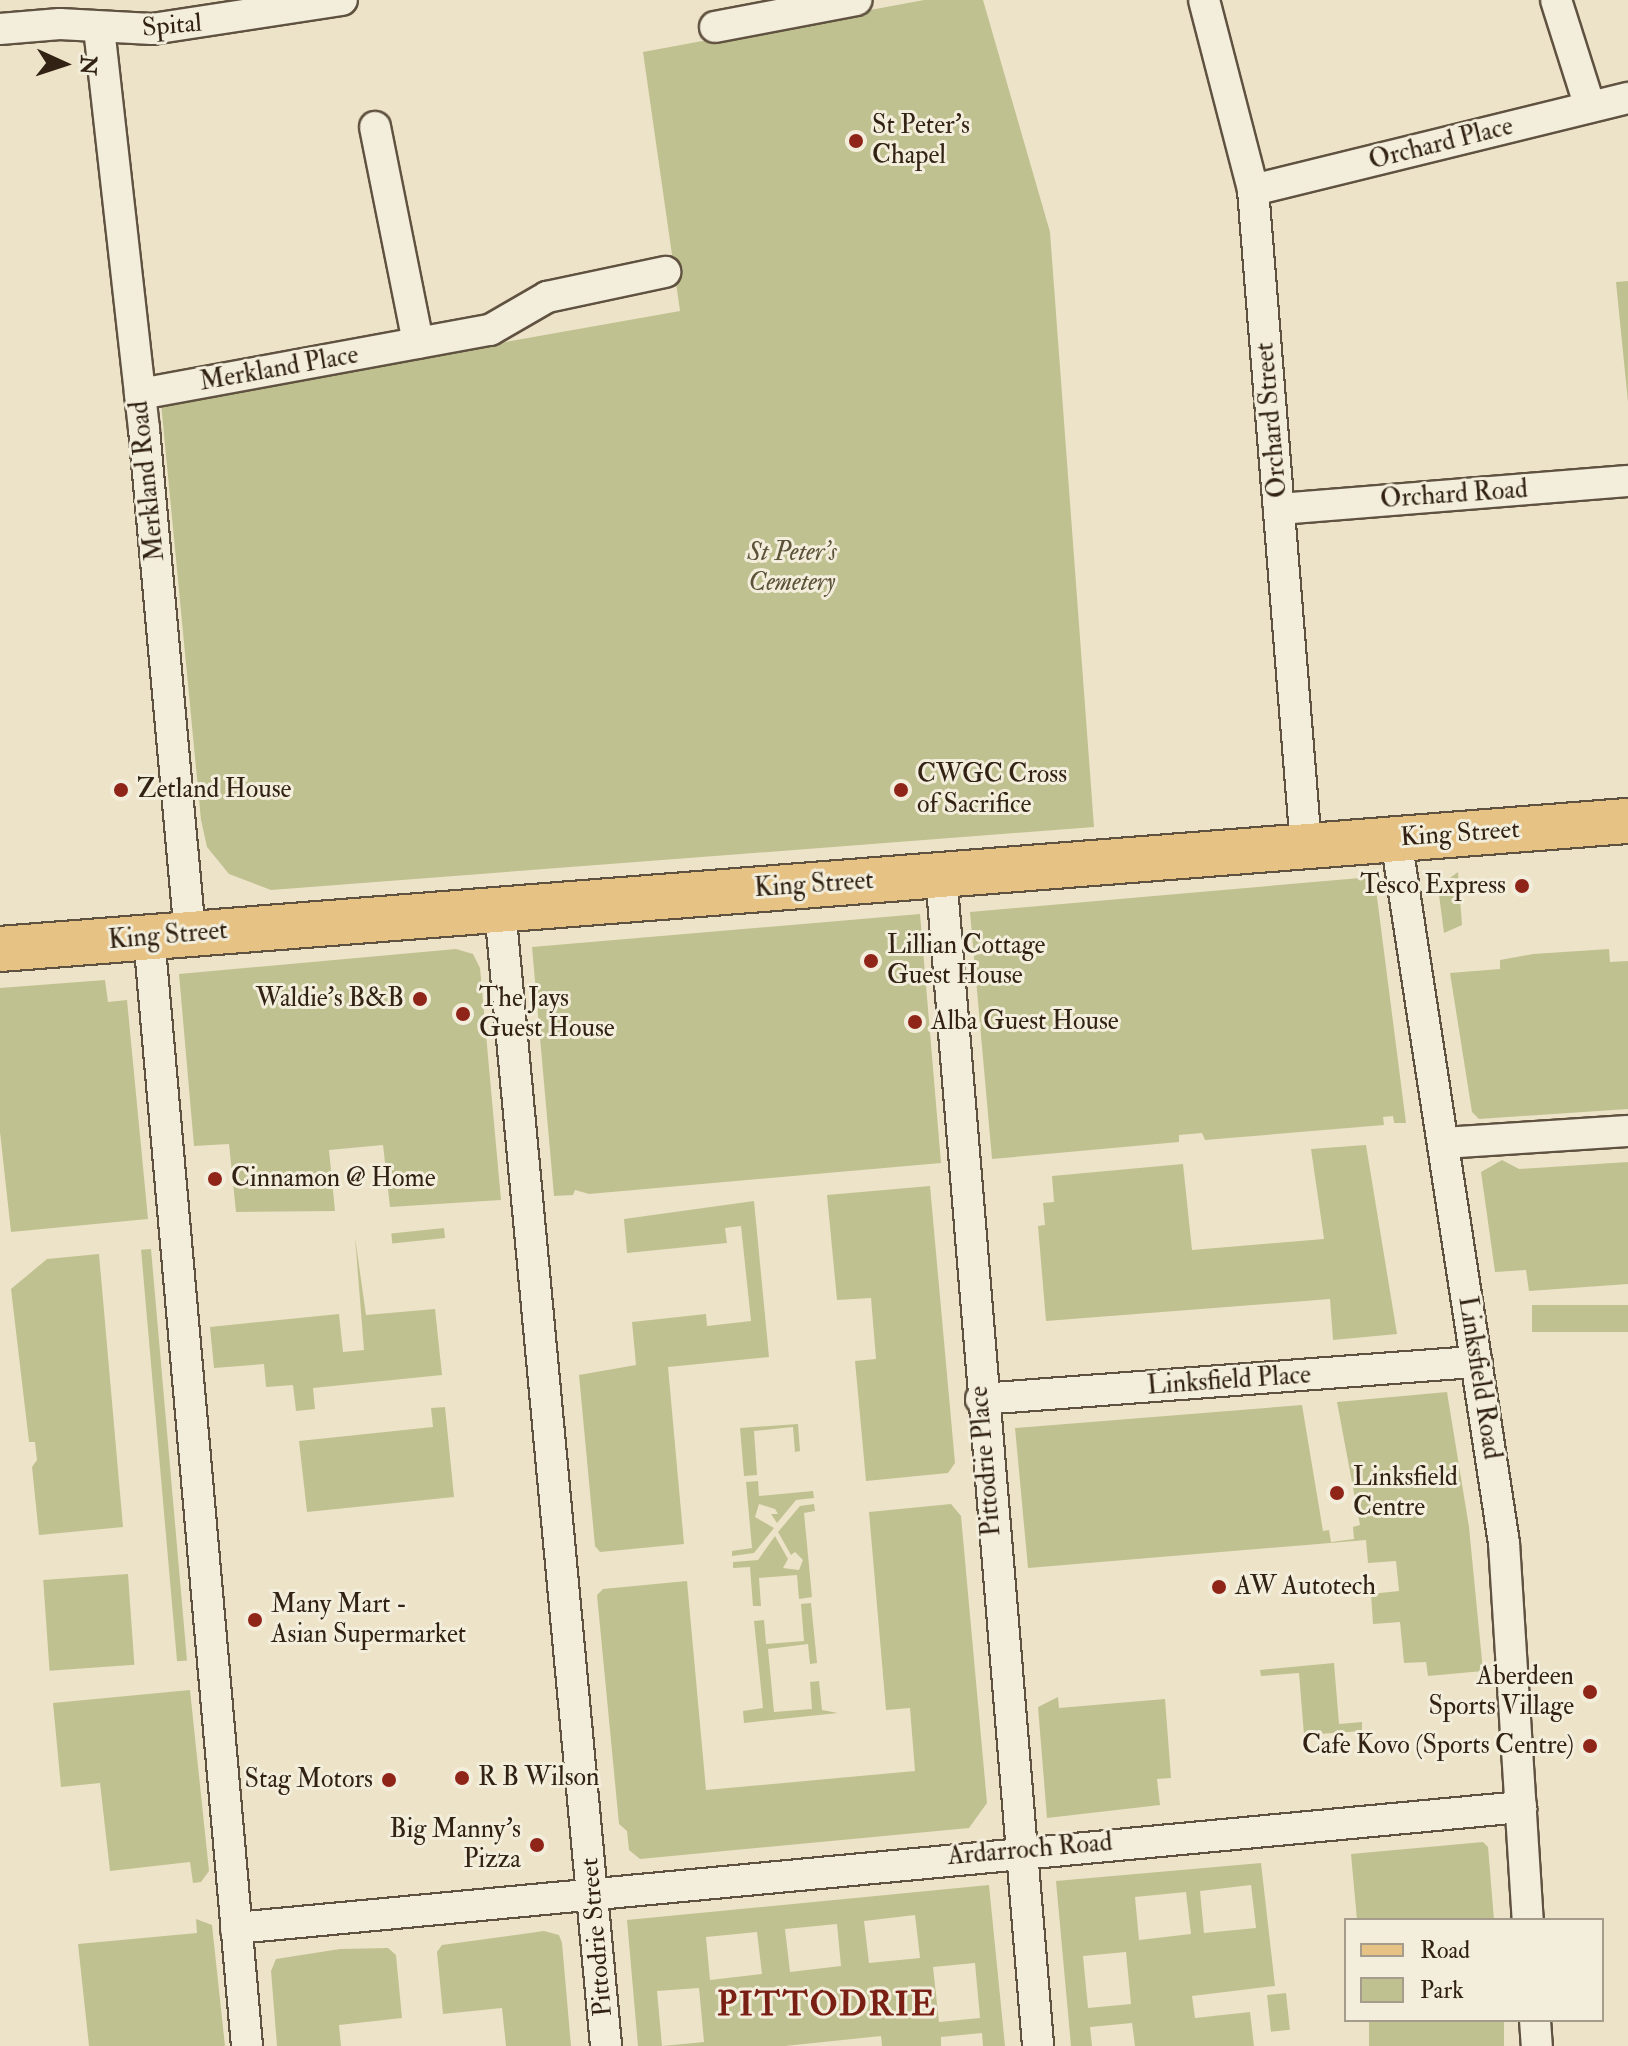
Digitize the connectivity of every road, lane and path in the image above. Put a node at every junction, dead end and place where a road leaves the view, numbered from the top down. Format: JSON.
{"nodes":[{"id":1,"x":342,"y":0,"type":"edge"},
{"id":2,"x":856,"y":0,"type":"edge"},
{"id":3,"x":1204,"y":0,"type":"edge"},
{"id":4,"x":1556,"y":0,"type":"edge"},
{"id":5,"x":57,"y":12,"type":"edge"},
{"id":6,"x":715,"y":27,"type":"dead end"},
{"id":7,"x":99,"y":28,"type":"junction"},
{"id":8,"x":0,"y":29,"type":"edge"},
{"id":9,"x":1628,"y":98,"type":"edge"},
{"id":10,"x":1590,"y":107,"type":"junction"},
{"id":11,"x":375,"y":127,"type":"dead end"},
{"id":12,"x":1253,"y":190,"type":"junction"},
{"id":13,"x":665,"y":272,"type":"dead end"},
{"id":14,"x":418,"y":343,"type":"junction"},
{"id":15,"x":140,"y":394,"type":"junction"},
{"id":16,"x":1628,"y":481,"type":"edge"},
{"id":17,"x":1279,"y":509,"type":"junction"},
{"id":18,"x":1628,"y":821,"type":"edge"},
{"id":19,"x":1396,"y":839,"type":"junction"},
{"id":20,"x":1306,"y":846,"type":"junction"},
{"id":21,"x":941,"y":875,"type":"junction"},
{"id":22,"x":500,"y":909,"type":"junction"},
{"id":23,"x":169,"y":936,"type":"junction"},
{"id":24,"x":0,"y":949,"type":"edge"},
{"id":25,"x":1628,"y":1131,"type":"edge"},
{"id":26,"x":1443,"y":1143,"type":"junction"},
{"id":27,"x":1477,"y":1362,"type":"junction"},
{"id":28,"x":981,"y":1399,"type":"junction"},
{"id":29,"x":1521,"y":1807,"type":"junction"},
{"id":30,"x":1021,"y":1851,"type":"junction"},
{"id":31,"x":593,"y":1890,"type":"junction"},
{"id":32,"x":1528,"y":1918,"type":"edge"},
{"id":33,"x":236,"y":1928,"type":"junction"},
{"id":34,"x":1535,"y":2022,"type":"edge"},
{"id":35,"x":247,"y":2046,"type":"edge"},
{"id":36,"x":606,"y":2046,"type":"edge"},
{"id":37,"x":1038,"y":2046,"type":"edge"},
{"id":38,"x":1537,"y":2046,"type":"edge"}],
"edges":[{"from":1,"to":7,"type":"street","name":"Spital"},
{"from":2,"to":6,"type":"street"},
{"from":3,"to":12,"type":"street","name":"Orchard Street"},
{"from":4,"to":10,"type":"street"},
{"from":5,"to":7,"type":"street","name":"Spital"},
{"from":5,"to":8,"type":"street","name":"Spital"},
{"from":7,"to":15,"type":"street","name":"Merkland Road"},
{"from":9,"to":10,"type":"street","name":"Orchard Place"},
{"from":10,"to":12,"type":"street","name":"Orchard Place"},
{"from":11,"to":14,"type":"street"},
{"from":12,"to":17,"type":"street","name":"Orchard Street"},
{"from":13,"to":14,"type":"street","name":"Merkland Place"},
{"from":14,"to":15,"type":"street","name":"Merkland Place"},
{"from":15,"to":23,"type":"street","name":"Merkland Road"},
{"from":16,"to":17,"type":"street","name":"Orchard Road"},
{"from":17,"to":20,"type":"street","name":"Orchard Street"},
{"from":18,"to":19,"type":"main road","name":"King Street"},
{"from":19,"to":20,"type":"main road","name":"King Street"},
{"from":19,"to":26,"type":"street","name":"Linksfield Road"},
{"from":20,"to":21,"type":"main road","name":"King Street"},
{"from":21,"to":22,"type":"main road","name":"King Street"},
{"from":21,"to":28,"type":"street","name":"Pittodrie Place"},
{"from":22,"to":23,"type":"main road","name":"King Street"},
{"from":22,"to":31,"type":"street","name":"Pittodrie Street"},
{"from":23,"to":24,"type":"main road","name":"King Street"},
{"from":23,"to":33,"type":"street","name":"Merkland Road"},
{"from":25,"to":26,"type":"street"},
{"from":26,"to":27,"type":"street","name":"Linksfield Road"},
{"from":27,"to":28,"type":"street","name":"Linksfield Place"},
{"from":27,"to":29,"type":"street","name":"Linksfield Road"},
{"from":28,"to":30,"type":"street","name":"Pittodrie Place"},
{"from":29,"to":30,"type":"street","name":"Ardarroch Road"},
{"from":29,"to":32,"type":"street","name":"Linksfield Road"},
{"from":30,"to":31,"type":"street","name":"Ardarroch Road"},
{"from":30,"to":37,"type":"street","name":"Pittodrie Place"},
{"from":31,"to":33,"type":"street","name":"Ardarroch Road"},
{"from":31,"to":36,"type":"street","name":"Pittodrie Street"},
{"from":33,"to":35,"type":"street","name":"Merkland Road"},
{"from":34,"to":38,"type":"street"}]}
